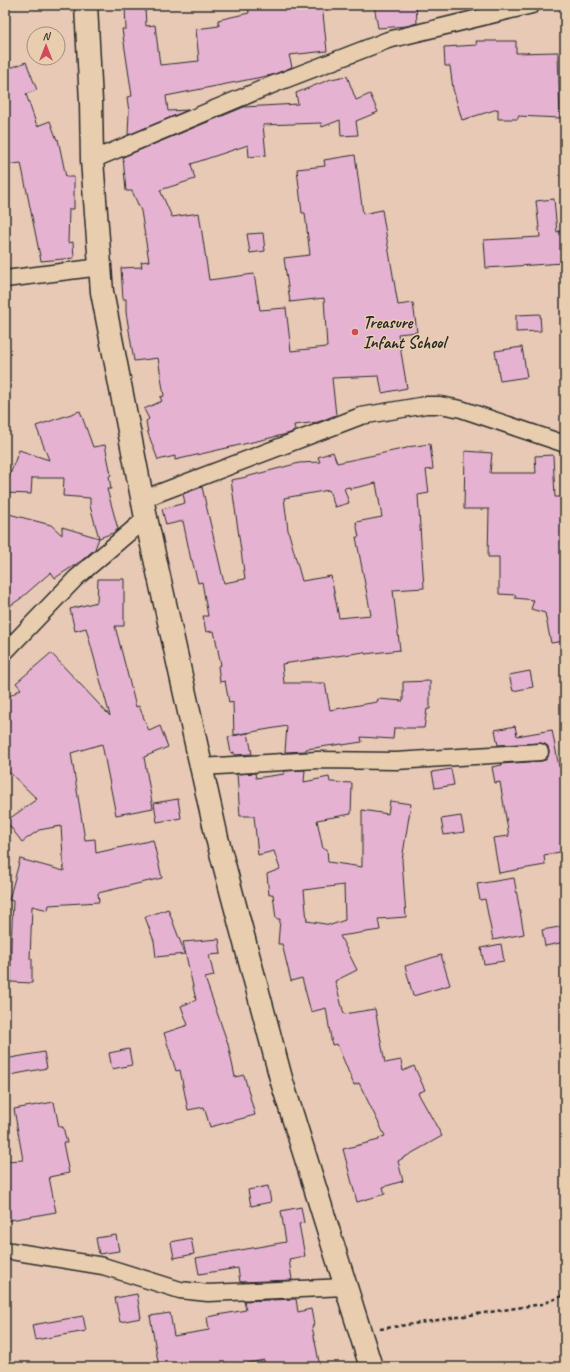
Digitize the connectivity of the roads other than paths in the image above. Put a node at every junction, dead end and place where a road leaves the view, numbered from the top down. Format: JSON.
{"nodes":[{"id":1,"x":86,"y":5,"type":"edge"},
{"id":2,"x":532,"y":5,"type":"edge"},
{"id":3,"x":92,"y":160,"type":"junction"},
{"id":4,"x":101,"y":267,"type":"junction"},
{"id":5,"x":5,"y":279,"type":"edge"},
{"id":6,"x":565,"y":444,"type":"edge"},
{"id":7,"x":144,"y":508,"type":"junction"},
{"id":8,"x":5,"y":652,"type":"edge"},
{"id":9,"x":540,"y":752,"type":"dead end"},
{"id":10,"x":201,"y":767,"type":"junction"},
{"id":11,"x":5,"y":1250,"type":"edge"},
{"id":12,"x":346,"y":1287,"type":"junction"},
{"id":13,"x":371,"y":1367,"type":"edge"}],
"edges":[{"from":1,"to":3,"type":"street"},
{"from":2,"to":3,"type":"street"},
{"from":3,"to":4,"type":"street"},
{"from":4,"to":5,"type":"street"},
{"from":4,"to":7,"type":"street"},
{"from":6,"to":7,"type":"street"},
{"from":7,"to":8,"type":"street"},
{"from":7,"to":10,"type":"street"},
{"from":9,"to":10,"type":"street"},
{"from":10,"to":12,"type":"street"},
{"from":11,"to":12,"type":"street"},
{"from":12,"to":13,"type":"street"}]}
